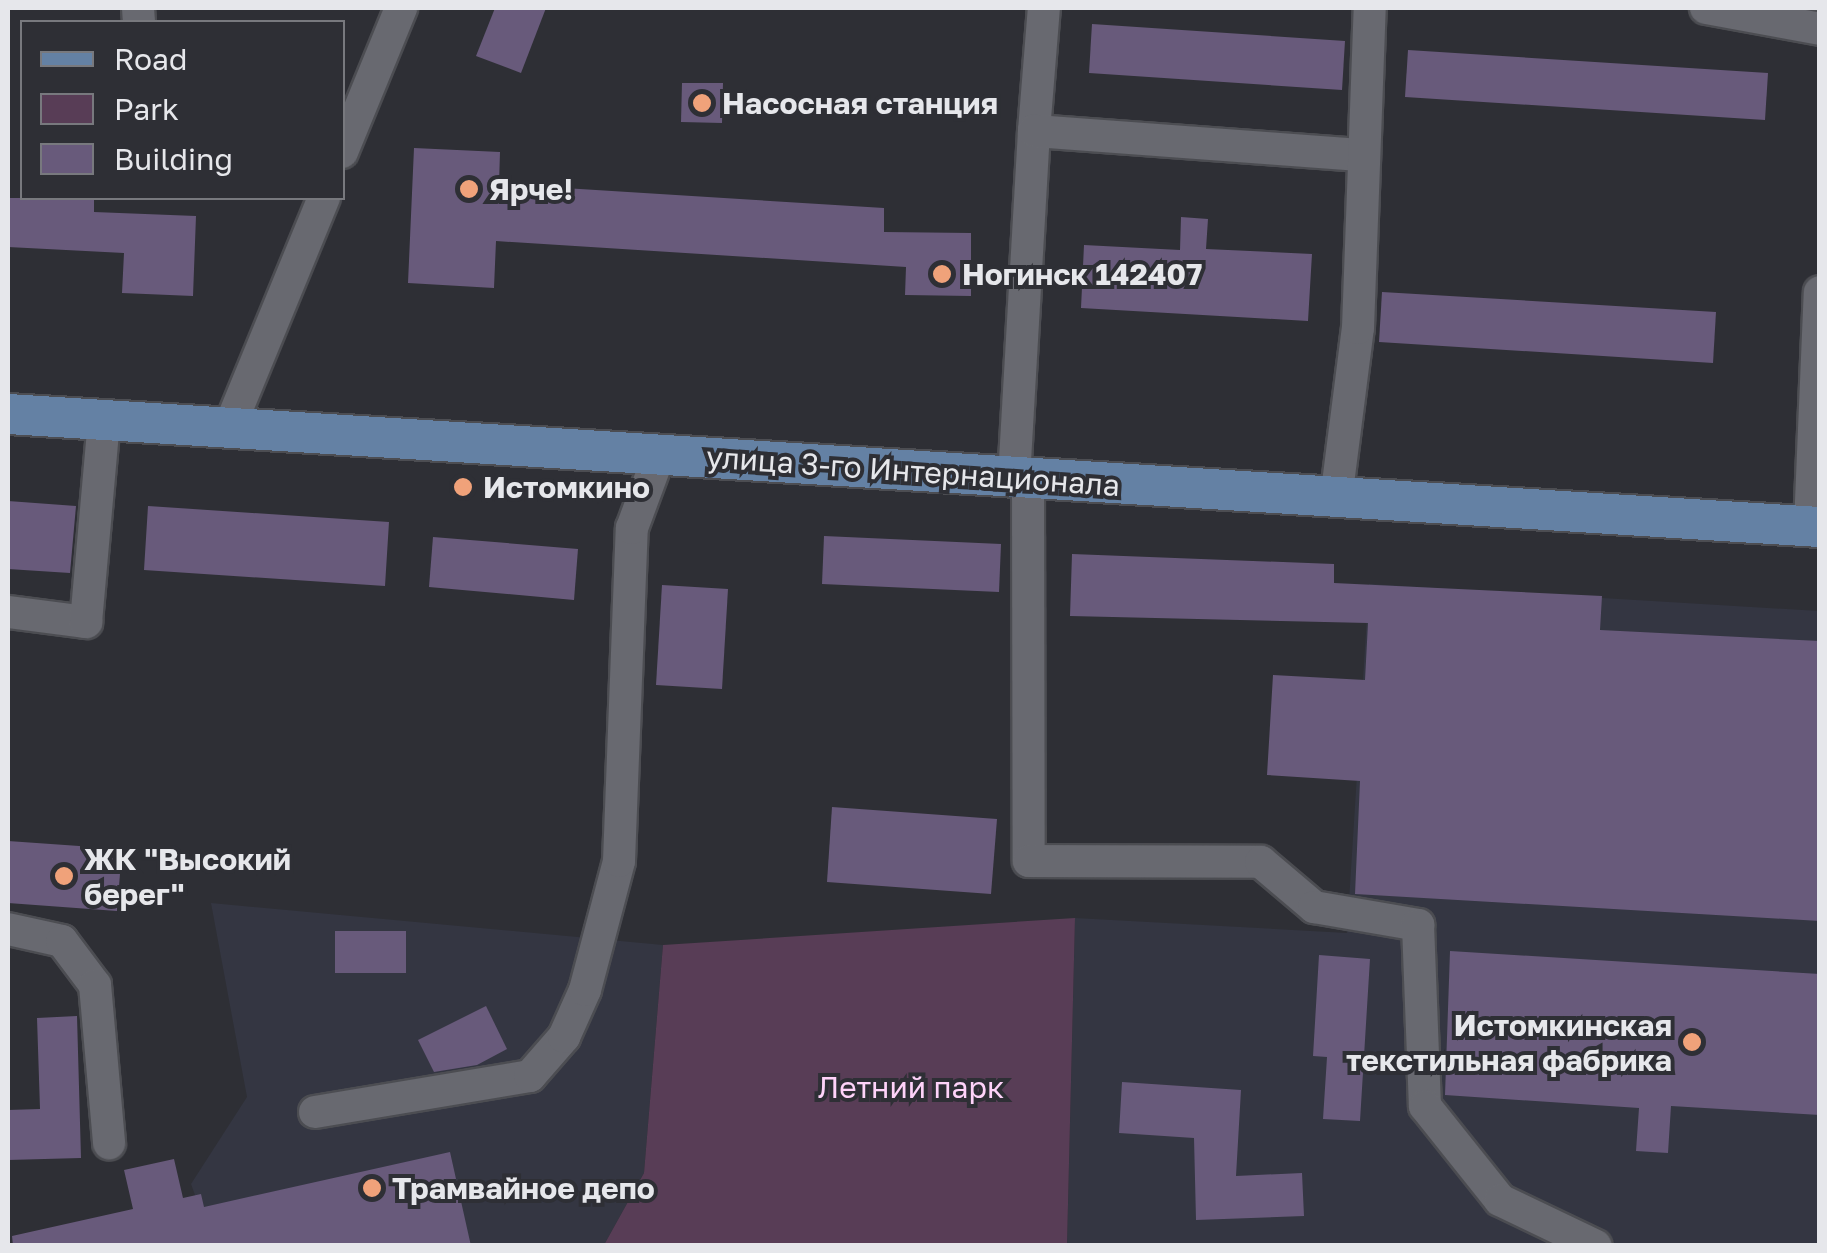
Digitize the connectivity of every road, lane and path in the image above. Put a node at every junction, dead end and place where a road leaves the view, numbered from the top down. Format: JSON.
{"nodes":[{"id":1,"x":400,"y":8,"type":"edge"},
{"id":2,"x":1044,"y":8,"type":"edge"},
{"id":3,"x":1370,"y":8,"type":"edge"},
{"id":4,"x":1706,"y":8,"type":"edge"},
{"id":5,"x":1820,"y":29,"type":"edge"},
{"id":6,"x":352,"y":104,"type":"edge"},
{"id":7,"x":1034,"y":131,"type":"junction"},
{"id":8,"x":345,"y":138,"type":"edge"},
{"id":9,"x":1360,"y":154,"type":"junction"},
{"id":10,"x":323,"y":200,"type":"edge"},
{"id":11,"x":1820,"y":292,"type":"edge"},
{"id":12,"x":8,"y":414,"type":"edge"},
{"id":13,"x":104,"y":420,"type":"junction"},
{"id":14,"x":229,"y":428,"type":"junction"},
{"id":15,"x":659,"y":455,"type":"junction"},
{"id":16,"x":1021,"y":478,"type":"junction"},
{"id":17,"x":1336,"y":499,"type":"junction"},
{"id":18,"x":1815,"y":526,"type":"edge"},
{"id":19,"x":8,"y":612,"type":"edge"},
{"id":20,"x":8,"y":929,"type":"edge"},
{"id":21,"x":315,"y":1112,"type":"dead end"},
{"id":22,"x":110,"y":1143,"type":"dead end"},
{"id":23,"x":1596,"y":1246,"type":"edge"}],
"edges":[{"from":1,"to":6,"type":"street"},
{"from":2,"to":7,"type":"street"},
{"from":3,"to":9,"type":"street"},
{"from":4,"to":5,"type":"street"},
{"from":6,"to":8,"type":"street"},
{"from":7,"to":9,"type":"street"},
{"from":7,"to":16,"type":"street"},
{"from":9,"to":17,"type":"street"},
{"from":10,"to":14,"type":"street"},
{"from":11,"to":18,"type":"street"},
{"from":12,"to":13,"type":"main road","name":"улица 3-го Интернационала"},
{"from":13,"to":14,"type":"main road","name":"улица 3-го Интернационала"},
{"from":13,"to":19,"type":"street"},
{"from":14,"to":15,"type":"main road","name":"улица 3-го Интернационала"},
{"from":15,"to":16,"type":"main road","name":"улица 3-го Интернационала"},
{"from":15,"to":21,"type":"street"},
{"from":16,"to":17,"type":"main road","name":"улица 3-го Интернационала"},
{"from":16,"to":23,"type":"street"},
{"from":17,"to":18,"type":"main road","name":"улица 3-го Интернационала"},
{"from":20,"to":22,"type":"street"}]}
